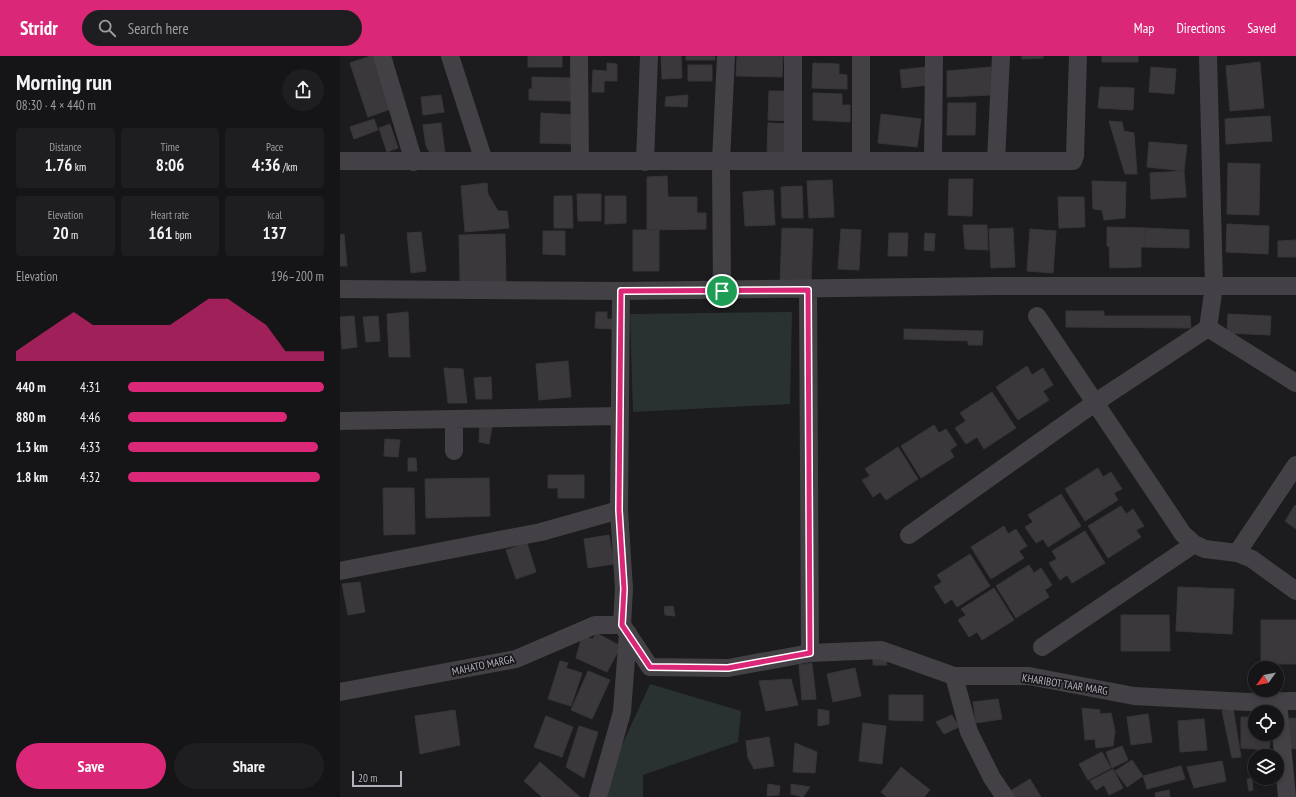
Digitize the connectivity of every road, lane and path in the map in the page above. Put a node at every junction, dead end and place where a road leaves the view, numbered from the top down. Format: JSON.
{"nodes":[{"id":1,"x":382,"y":56,"type":"edge"},
{"id":2,"x":450,"y":56,"type":"edge"},
{"id":3,"x":579,"y":56,"type":"edge"},
{"id":4,"x":649,"y":56,"type":"edge"},
{"id":5,"x":726,"y":56,"type":"edge"},
{"id":6,"x":793,"y":56,"type":"edge"},
{"id":7,"x":861,"y":56,"type":"edge"},
{"id":8,"x":934,"y":56,"type":"edge"},
{"id":9,"x":1001,"y":56,"type":"edge"},
{"id":10,"x":1078,"y":56,"type":"edge"},
{"id":11,"x":1208,"y":56,"type":"edge"},
{"id":12,"x":340,"y":161,"type":"edge"},
{"id":13,"x":580,"y":161,"type":"junction"},
{"id":14,"x":721,"y":161,"type":"junction"},
{"id":15,"x":793,"y":161,"type":"junction"},
{"id":16,"x":861,"y":161,"type":"junction"},
{"id":17,"x":933,"y":161,"type":"junction"},
{"id":18,"x":996,"y":161,"type":"junction"},
{"id":19,"x":414,"y":162,"type":"junction"},
{"id":20,"x":484,"y":162,"type":"junction"},
{"id":21,"x":645,"y":162,"type":"junction"},
{"id":22,"x":1214,"y":286,"type":"junction"},
{"id":23,"x":1296,"y":286,"type":"edge"},
{"id":24,"x":340,"y":289,"type":"edge"},
{"id":25,"x":808,"y":290,"type":"junction"},
{"id":26,"x":621,"y":291,"type":"junction"},
{"id":27,"x":722,"y":291,"type":"junction"},
{"id":28,"x":1037,"y":316,"type":"dead end"},
{"id":29,"x":1208,"y":328,"type":"junction"},
{"id":30,"x":1296,"y":383,"type":"edge"},
{"id":31,"x":1096,"y":402,"type":"junction"},
{"id":32,"x":620,"y":416,"type":"junction"},
{"id":33,"x":454,"y":419,"type":"junction"},
{"id":34,"x":340,"y":421,"type":"edge"},
{"id":35,"x":454,"y":451,"type":"dead end"},
{"id":36,"x":1296,"y":465,"type":"edge"},
{"id":37,"x":619,"y":510,"type":"junction"},
{"id":38,"x":909,"y":535,"type":"dead end"},
{"id":39,"x":1194,"y":544,"type":"junction"},
{"id":40,"x":1237,"y":553,"type":"junction"},
{"id":41,"x":340,"y":571,"type":"edge"},
{"id":42,"x":1296,"y":591,"type":"edge"},
{"id":43,"x":625,"y":629,"type":"junction"},
{"id":44,"x":1042,"y":647,"type":"dead end"},
{"id":45,"x":810,"y":653,"type":"junction"},
{"id":46,"x":954,"y":676,"type":"junction"},
{"id":47,"x":340,"y":692,"type":"edge"},
{"id":48,"x":1278,"y":701,"type":"junction"},
{"id":49,"x":1296,"y":701,"type":"edge"},
{"id":50,"x":598,"y":797,"type":"edge"},
{"id":51,"x":1005,"y":797,"type":"edge"},
{"id":52,"x":1287,"y":797,"type":"edge"}],
"edges":[{"from":1,"to":19,"type":"street"},
{"from":2,"to":20,"type":"street"},
{"from":3,"to":13,"type":"street"},
{"from":4,"to":21,"type":"street"},
{"from":5,"to":14,"type":"street"},
{"from":6,"to":15,"type":"street"},
{"from":7,"to":16,"type":"street"},
{"from":8,"to":17,"type":"street"},
{"from":9,"to":18,"type":"street"},
{"from":10,"to":18,"type":"street"},
{"from":11,"to":22,"type":"street"},
{"from":12,"to":19,"type":"street"},
{"from":13,"to":20,"type":"street"},
{"from":13,"to":21,"type":"street"},
{"from":14,"to":15,"type":"street"},
{"from":14,"to":21,"type":"street"},
{"from":14,"to":27,"type":"street"},
{"from":15,"to":16,"type":"street"},
{"from":16,"to":17,"type":"street"},
{"from":17,"to":18,"type":"street"},
{"from":19,"to":20,"type":"street"},
{"from":22,"to":23,"type":"street"},
{"from":22,"to":25,"type":"street"},
{"from":22,"to":29,"type":"street"},
{"from":24,"to":26,"type":"street"},
{"from":25,"to":27,"type":"street"},
{"from":25,"to":45,"type":"street"},
{"from":26,"to":27,"type":"street"},
{"from":26,"to":32,"type":"street"},
{"from":28,"to":31,"type":"street"},
{"from":29,"to":30,"type":"street"},
{"from":29,"to":31,"type":"street"},
{"from":31,"to":38,"type":"street"},
{"from":31,"to":39,"type":"street"},
{"from":32,"to":33,"type":"street"},
{"from":32,"to":37,"type":"street"},
{"from":33,"to":34,"type":"street"},
{"from":33,"to":35,"type":"street"},
{"from":36,"to":40,"type":"street"},
{"from":37,"to":41,"type":"street"},
{"from":37,"to":43,"type":"street"},
{"from":39,"to":40,"type":"street"},
{"from":39,"to":44,"type":"street"},
{"from":40,"to":42,"type":"street"},
{"from":43,"to":45,"type":"street","name":"KHARIBOT TAAR MARG"},
{"from":43,"to":47,"type":"street","name":"MAHATO MARGA"},
{"from":43,"to":50,"type":"street"},
{"from":45,"to":46,"type":"street","name":"KHARIBOT TAAR MARG"},
{"from":46,"to":48,"type":"street","name":"KHARIBOT TAAR MARG"},
{"from":46,"to":51,"type":"street"},
{"from":48,"to":49,"type":"street","name":"KHARIBOT TAAR MARG"},
{"from":48,"to":52,"type":"street"}]}
